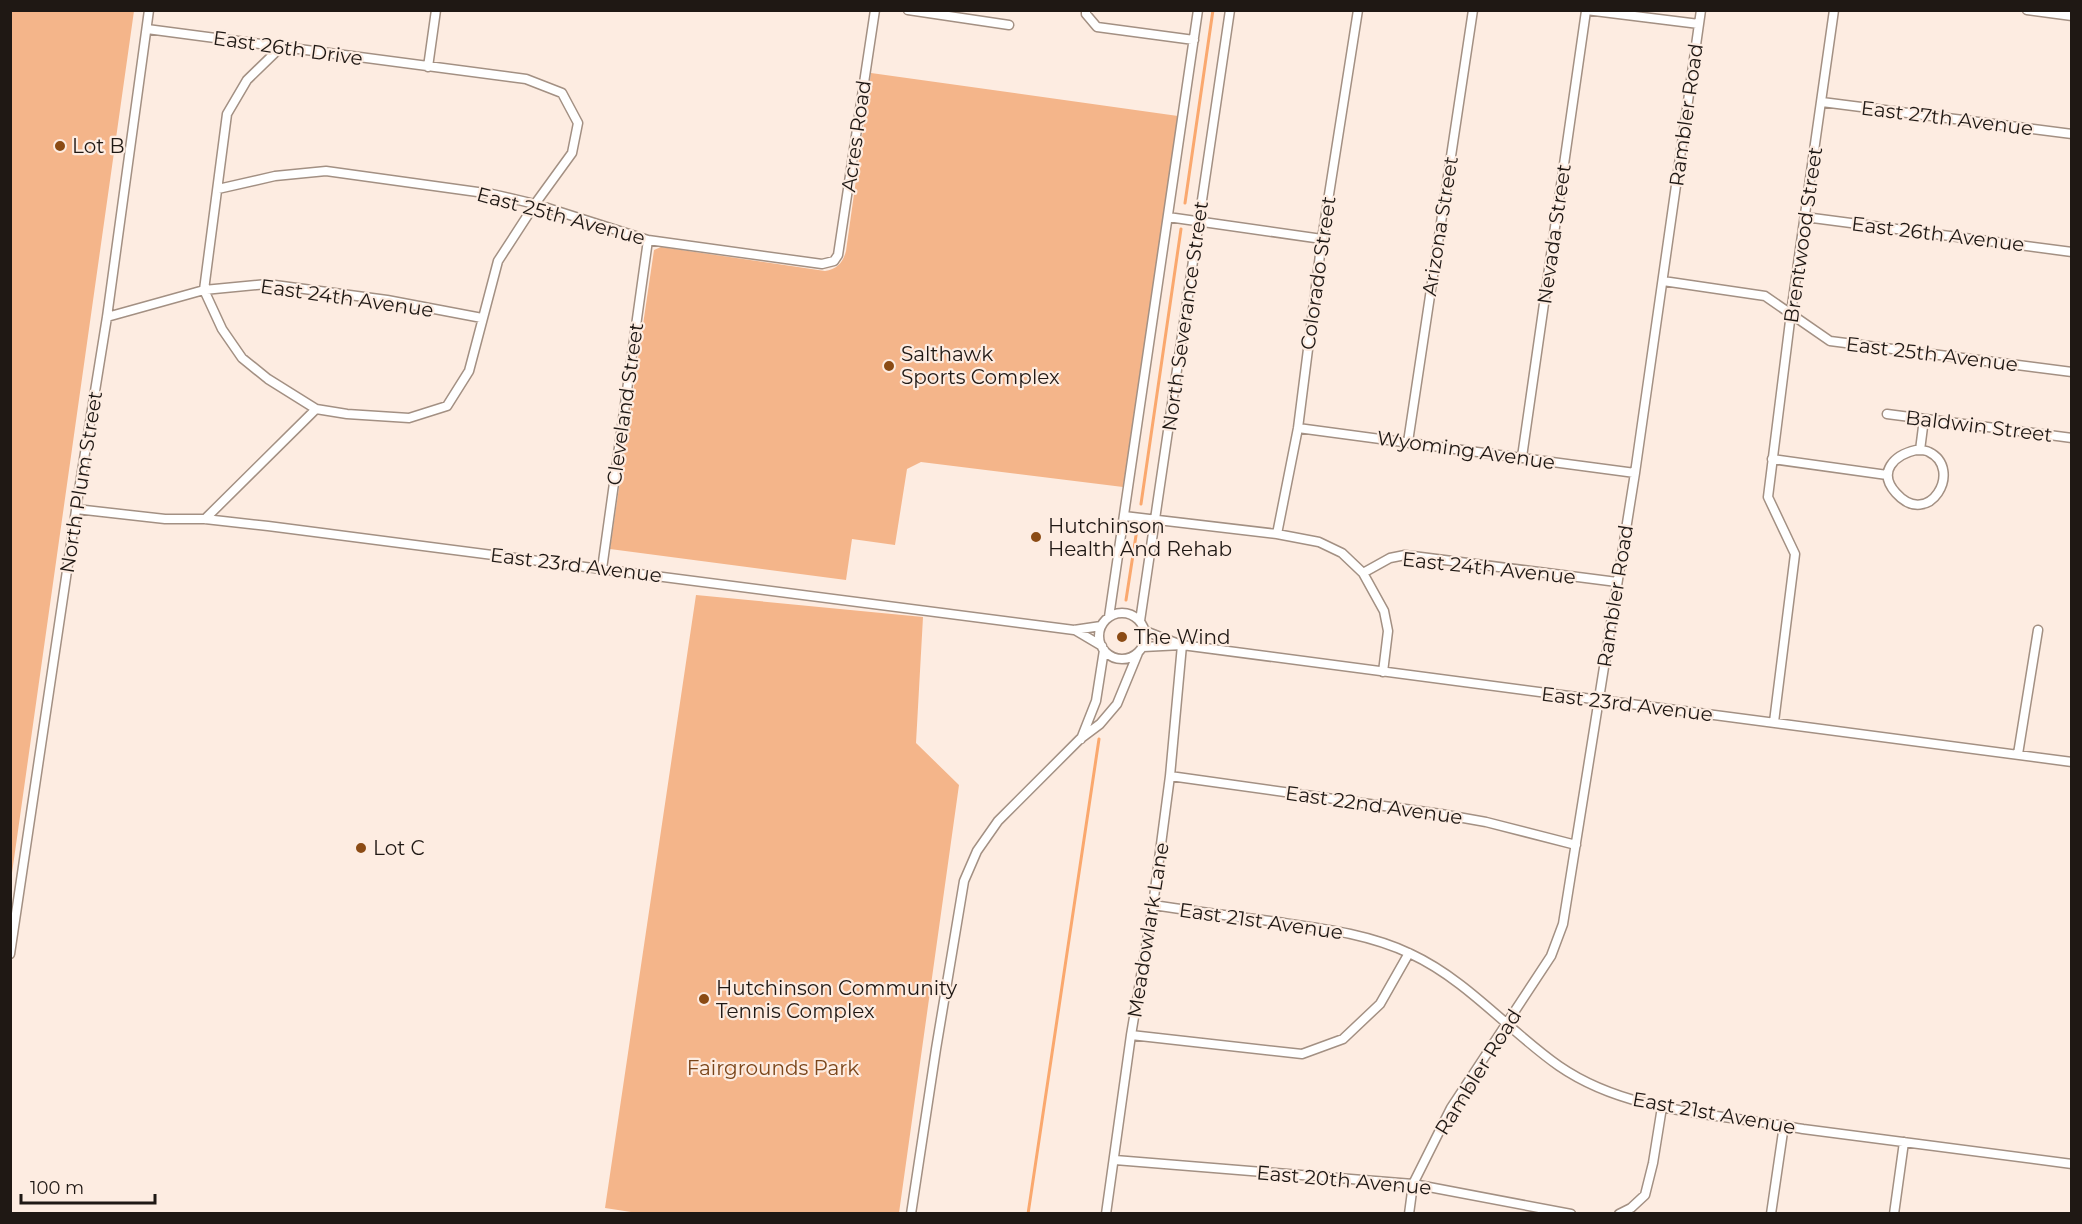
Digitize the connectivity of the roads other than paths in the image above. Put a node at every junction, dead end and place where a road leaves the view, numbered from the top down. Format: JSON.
{"nodes":[{"id":1,"x":149,"y":10,"type":"edge"},
{"id":2,"x":436,"y":10,"type":"edge"},
{"id":3,"x":875,"y":10,"type":"edge"},
{"id":4,"x":908,"y":10,"type":"edge"},
{"id":5,"x":1086,"y":10,"type":"edge"},
{"id":6,"x":1198,"y":10,"type":"edge"},
{"id":7,"x":1230,"y":10,"type":"edge"},
{"id":8,"x":1358,"y":10,"type":"edge"},
{"id":9,"x":1473,"y":10,"type":"edge"},
{"id":10,"x":1586,"y":10,"type":"edge"},
{"id":11,"x":1701,"y":10,"type":"edge"},
{"id":12,"x":1834,"y":10,"type":"edge"},
{"id":13,"x":2027,"y":10,"type":"edge"},
{"id":14,"x":2072,"y":16,"type":"edge"},
{"id":15,"x":1010,"y":24,"type":"dead end"},
{"id":16,"x":1699,"y":24,"type":"junction"},
{"id":17,"x":147,"y":29,"type":"junction"},
{"id":18,"x":1194,"y":40,"type":"junction"},
{"id":19,"x":281,"y":47,"type":"junction"},
{"id":20,"x":428,"y":67,"type":"junction"},
{"id":21,"x":1822,"y":102,"type":"junction"},
{"id":22,"x":2072,"y":134,"type":"edge"},
{"id":23,"x":218,"y":189,"type":"junction"},
{"id":24,"x":535,"y":204,"type":"junction"},
{"id":25,"x":1168,"y":217,"type":"junction"},
{"id":26,"x":1805,"y":217,"type":"junction"},
{"id":27,"x":1199,"y":221,"type":"junction"},
{"id":28,"x":1322,"y":239,"type":"junction"},
{"id":29,"x":648,"y":240,"type":"junction"},
{"id":30,"x":2072,"y":252,"type":"edge"},
{"id":31,"x":834,"y":261,"type":"joint"},
{"id":32,"x":1663,"y":281,"type":"junction"},
{"id":33,"x":204,"y":290,"type":"junction"},
{"id":34,"x":1791,"y":313,"type":"junction"},
{"id":35,"x":107,"y":317,"type":"junction"},
{"id":36,"x":482,"y":318,"type":"junction"},
{"id":37,"x":2072,"y":372,"type":"edge"},
{"id":38,"x":316,"y":409,"type":"junction"},
{"id":39,"x":1887,"y":414,"type":"dead end"},
{"id":40,"x":1924,"y":419,"type":"junction"},
{"id":41,"x":1298,"y":428,"type":"junction"},
{"id":42,"x":2072,"y":438,"type":"edge"},
{"id":43,"x":1408,"y":442,"type":"junction"},
{"id":44,"x":1920,"y":450,"type":"junction"},
{"id":45,"x":1522,"y":457,"type":"junction"},
{"id":46,"x":1772,"y":459,"type":"junction"},
{"id":47,"x":1635,"y":472,"type":"junction"},
{"id":48,"x":1887,"y":475,"type":"junction"},
{"id":49,"x":76,"y":508,"type":"junction"},
{"id":50,"x":1124,"y":516,"type":"junction"},
{"id":51,"x":205,"y":519,"type":"junction"},
{"id":52,"x":1154,"y":520,"type":"junction"},
{"id":53,"x":1277,"y":534,"type":"junction"},
{"id":54,"x":602,"y":568,"type":"junction"},
{"id":55,"x":1363,"y":573,"type":"junction"},
{"id":56,"x":1617,"y":582,"type":"junction"},
{"id":57,"x":1109,"y":617,"type":"junction"},
{"id":58,"x":1140,"y":621,"type":"junction"},
{"id":59,"x":1101,"y":626,"type":"junction"},
{"id":60,"x":1074,"y":630,"type":"junction"},
{"id":61,"x":2038,"y":630,"type":"dead end"},
{"id":62,"x":1145,"y":631,"type":"junction"},
{"id":63,"x":1182,"y":645,"type":"junction"},
{"id":64,"x":1103,"y":648,"type":"junction"},
{"id":65,"x":1140,"y":650,"type":"junction"},
{"id":66,"x":1383,"y":672,"type":"junction"},
{"id":67,"x":1599,"y":700,"type":"junction"},
{"id":68,"x":1774,"y":722,"type":"junction"},
{"id":69,"x":1080,"y":739,"type":"junction"},
{"id":70,"x":2018,"y":754,"type":"junction"},
{"id":71,"x":2072,"y":762,"type":"edge"},
{"id":72,"x":1170,"y":776,"type":"junction"},
{"id":73,"x":1576,"y":846,"type":"junction"},
{"id":74,"x":1153,"y":905,"type":"junction"},
{"id":75,"x":1409,"y":953,"type":"junction"},
{"id":76,"x":10,"y":954,"type":"edge"},
{"id":77,"x":1507,"y":1023,"type":"junction"},
{"id":78,"x":1131,"y":1035,"type":"junction"},
{"id":79,"x":1662,"y":1107,"type":"junction"},
{"id":80,"x":1784,"y":1125,"type":"junction"},
{"id":81,"x":1904,"y":1142,"type":"junction"},
{"id":82,"x":1115,"y":1160,"type":"junction"},
{"id":83,"x":2072,"y":1164,"type":"edge"},
{"id":84,"x":1413,"y":1184,"type":"junction"},
{"id":85,"x":911,"y":1214,"type":"edge"},
{"id":86,"x":1106,"y":1214,"type":"edge"},
{"id":87,"x":1409,"y":1214,"type":"edge"},
{"id":88,"x":1571,"y":1214,"type":"edge"},
{"id":89,"x":1619,"y":1214,"type":"edge"},
{"id":90,"x":1771,"y":1214,"type":"edge"},
{"id":91,"x":1894,"y":1214,"type":"edge"}],
"edges":[{"from":1,"to":17,"type":"street","name":"North Plum Street"},
{"from":2,"to":20,"type":"street"},
{"from":3,"to":31,"type":"street","name":"Acres Road"},
{"from":4,"to":15,"type":"street"},
{"from":5,"to":18,"type":"street"},
{"from":6,"to":18,"type":"street","name":"North Severance Street"},
{"from":7,"to":27,"type":"street","name":"North Severance Street"},
{"from":8,"to":28,"type":"street","name":"Colorado Street"},
{"from":9,"to":43,"type":"street","name":"Arizona Street"},
{"from":10,"to":16,"type":"street"},
{"from":10,"to":45,"type":"street","name":"Nevada Street"},
{"from":11,"to":16,"type":"street","name":"Rambler Road"},
{"from":12,"to":21,"type":"street","name":"Brentwood Street"},
{"from":13,"to":14,"type":"street"},
{"from":16,"to":32,"type":"street","name":"Rambler Road"},
{"from":17,"to":19,"type":"street","name":"East 26th Drive"},
{"from":17,"to":35,"type":"street","name":"North Plum Street"},
{"from":18,"to":25,"type":"street","name":"North Severance Street"},
{"from":19,"to":20,"type":"street","name":"East 26th Drive"},
{"from":19,"to":23,"type":"street"},
{"from":20,"to":24,"type":"street","name":"East 26th Drive"},
{"from":21,"to":22,"type":"street","name":"East 27th Avenue"},
{"from":21,"to":26,"type":"street","name":"Brentwood Street"},
{"from":23,"to":24,"type":"street","name":"East 25th Avenue"},
{"from":23,"to":33,"type":"street"},
{"from":24,"to":29,"type":"street","name":"East 25th Avenue"},
{"from":24,"to":36,"type":"street","name":"East 26th Drive"},
{"from":25,"to":27,"type":"street"},
{"from":25,"to":50,"type":"street","name":"North Severance Street"},
{"from":26,"to":30,"type":"street","name":"East 26th Avenue"},
{"from":26,"to":34,"type":"street","name":"Brentwood Street"},
{"from":27,"to":28,"type":"street"},
{"from":27,"to":52,"type":"street","name":"North Severance Street"},
{"from":28,"to":41,"type":"street","name":"Colorado Street"},
{"from":29,"to":31,"type":"street","name":"East 25th Avenue"},
{"from":29,"to":54,"type":"street","name":"Cleveland Street"},
{"from":32,"to":34,"type":"street","name":"East 25th Avenue"},
{"from":32,"to":47,"type":"street","name":"Rambler Road"},
{"from":33,"to":35,"type":"street","name":"East 24th Avenue"},
{"from":33,"to":36,"type":"street","name":"East 24th Avenue"},
{"from":33,"to":38,"type":"street"},
{"from":34,"to":37,"type":"street","name":"East 25th Avenue"},
{"from":34,"to":46,"type":"street","name":"Brentwood Street"},
{"from":35,"to":49,"type":"street","name":"North Plum Street"},
{"from":36,"to":38,"type":"street","name":"East 26th Drive"},
{"from":38,"to":51,"type":"street"},
{"from":39,"to":40,"type":"street","name":"Baldwin Street"},
{"from":40,"to":42,"type":"street","name":"Baldwin Street"},
{"from":40,"to":44,"type":"street"},
{"from":41,"to":43,"type":"street","name":"Wyoming Avenue"},
{"from":41,"to":53,"type":"street","name":"Colorado Street"},
{"from":43,"to":45,"type":"street","name":"Wyoming Avenue"},
{"from":44,"to":48,"type":"street"},
{"from":44,"to":48,"type":"street"},
{"from":45,"to":47,"type":"street","name":"Wyoming Avenue"},
{"from":46,"to":48,"type":"street"},
{"from":46,"to":68,"type":"street","name":"Brentwood Street"},
{"from":47,"to":56,"type":"street","name":"Rambler Road"},
{"from":49,"to":51,"type":"street","name":"East 23rd Avenue"},
{"from":49,"to":76,"type":"street","name":"North Plum Street"},
{"from":50,"to":52,"type":"street"},
{"from":50,"to":57,"type":"street","name":"North Severance Street"},
{"from":51,"to":54,"type":"street","name":"East 23rd Avenue"},
{"from":52,"to":53,"type":"street"},
{"from":52,"to":58,"type":"street","name":"North Severance Street"},
{"from":53,"to":55,"type":"street"},
{"from":54,"to":60,"type":"street","name":"East 23rd Avenue"},
{"from":55,"to":56,"type":"street","name":"East 24th Avenue"},
{"from":55,"to":66,"type":"street"},
{"from":56,"to":67,"type":"street","name":"Rambler Road"},
{"from":57,"to":58,"type":"street"},
{"from":57,"to":59,"type":"street"},
{"from":58,"to":62,"type":"street"},
{"from":59,"to":60,"type":"street","name":"East 23rd Avenue"},
{"from":59,"to":64,"type":"street"},
{"from":60,"to":64,"type":"street","name":"East 23rd Avenue"},
{"from":61,"to":70,"type":"street"},
{"from":62,"to":63,"type":"street","name":"East 23rd Avenue"},
{"from":62,"to":65,"type":"street"},
{"from":63,"to":65,"type":"street","name":"East 23rd Avenue"},
{"from":63,"to":66,"type":"street","name":"East 23rd Avenue"},
{"from":63,"to":72,"type":"street","name":"Meadowlark Lane"},
{"from":64,"to":65,"type":"street"},
{"from":64,"to":69,"type":"street"},
{"from":65,"to":69,"type":"street"},
{"from":66,"to":67,"type":"street","name":"East 23rd Avenue"},
{"from":67,"to":68,"type":"street","name":"East 23rd Avenue"},
{"from":67,"to":73,"type":"street","name":"Rambler Road"},
{"from":68,"to":70,"type":"street","name":"East 23rd Avenue"},
{"from":69,"to":85,"type":"street"},
{"from":70,"to":71,"type":"street","name":"East 23rd Avenue"},
{"from":72,"to":73,"type":"street","name":"East 22nd Avenue"},
{"from":72,"to":74,"type":"street","name":"Meadowlark Lane"},
{"from":73,"to":77,"type":"street","name":"Rambler Road"},
{"from":74,"to":75,"type":"street","name":"East 21st Avenue"},
{"from":74,"to":78,"type":"street","name":"Meadowlark Lane"},
{"from":75,"to":77,"type":"street","name":"East 21st Avenue"},
{"from":75,"to":78,"type":"street"},
{"from":77,"to":79,"type":"street","name":"East 21st Avenue"},
{"from":77,"to":84,"type":"street","name":"Rambler Road"},
{"from":78,"to":82,"type":"street","name":"Meadowlark Lane"},
{"from":79,"to":80,"type":"street","name":"East 21st Avenue"},
{"from":79,"to":89,"type":"street"},
{"from":80,"to":81,"type":"street","name":"East 21st Avenue"},
{"from":80,"to":90,"type":"street"},
{"from":81,"to":83,"type":"street","name":"East 21st Avenue"},
{"from":81,"to":91,"type":"street"},
{"from":82,"to":84,"type":"street","name":"East 20th Avenue"},
{"from":82,"to":86,"type":"street","name":"Meadowlark Lane"},
{"from":84,"to":87,"type":"street","name":"Rambler Road"},
{"from":84,"to":88,"type":"street","name":"East 20th Avenue"}]}
